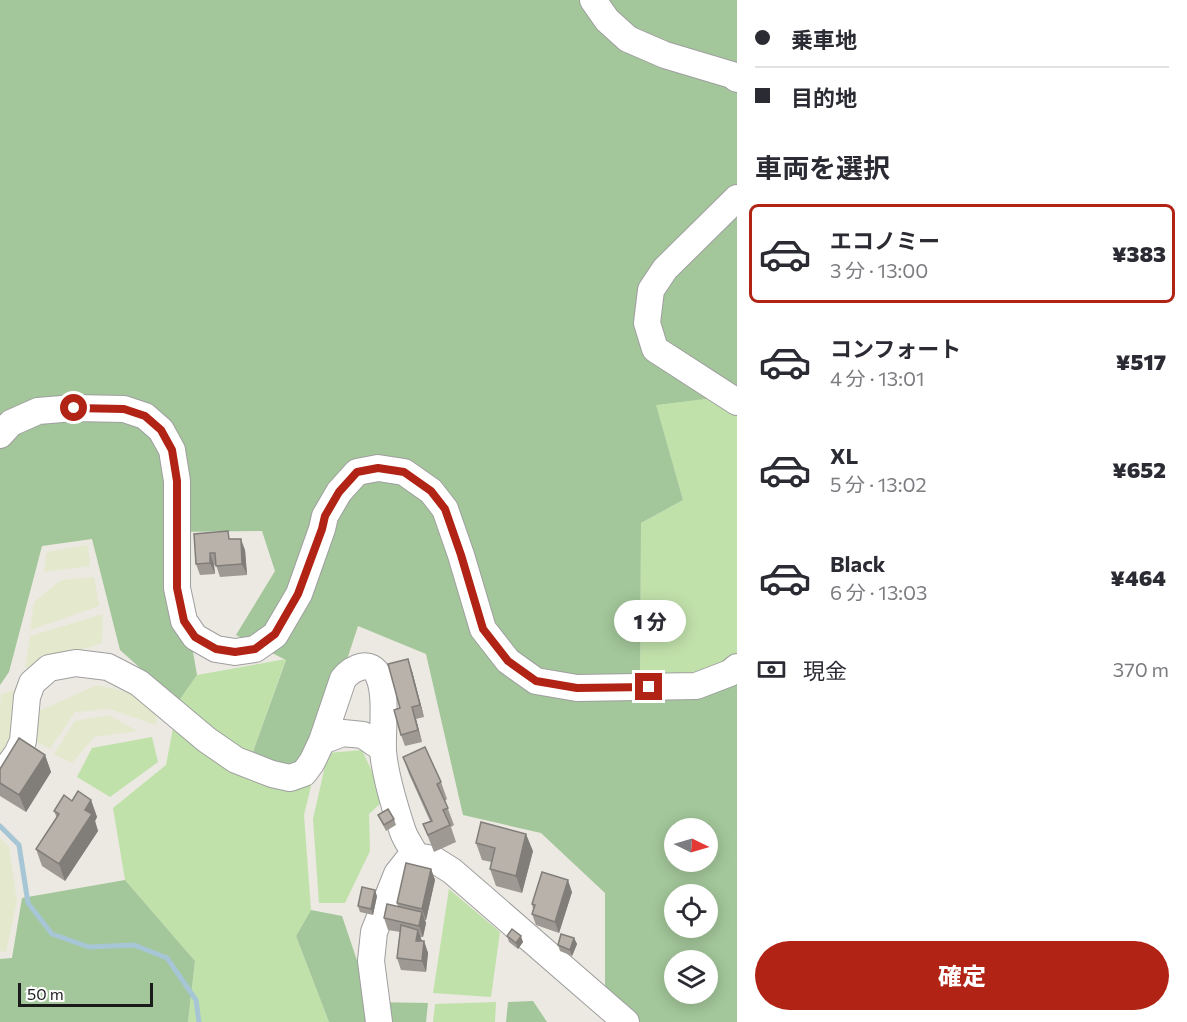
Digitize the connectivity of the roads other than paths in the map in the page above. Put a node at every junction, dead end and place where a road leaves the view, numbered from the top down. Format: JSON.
{"nodes":[{"id":1,"x":593,"y":0,"type":"edge"},
{"id":2,"x":737,"y":79,"type":"edge"},
{"id":3,"x":737,"y":198,"type":"edge"},
{"id":4,"x":737,"y":402,"type":"edge"},
{"id":5,"x":0,"y":435,"type":"edge"},
{"id":6,"x":737,"y":667,"type":"edge"},
{"id":7,"x":322,"y":741,"type":"junction"},
{"id":8,"x":383,"y":749,"type":"junction"},
{"id":9,"x":0,"y":777,"type":"edge"},
{"id":10,"x":416,"y":856,"type":"junction"},
{"id":11,"x":379,"y":1022,"type":"edge"},
{"id":12,"x":626,"y":1022,"type":"edge"}],
"edges":[{"from":1,"to":2,"type":"street"},
{"from":3,"to":4,"type":"street"},
{"from":5,"to":6,"type":"street"},
{"from":7,"to":8,"type":"street"},
{"from":7,"to":8,"type":"street"},
{"from":7,"to":9,"type":"street"},
{"from":8,"to":10,"type":"street"},
{"from":10,"to":11,"type":"street"},
{"from":10,"to":12,"type":"street"}]}
